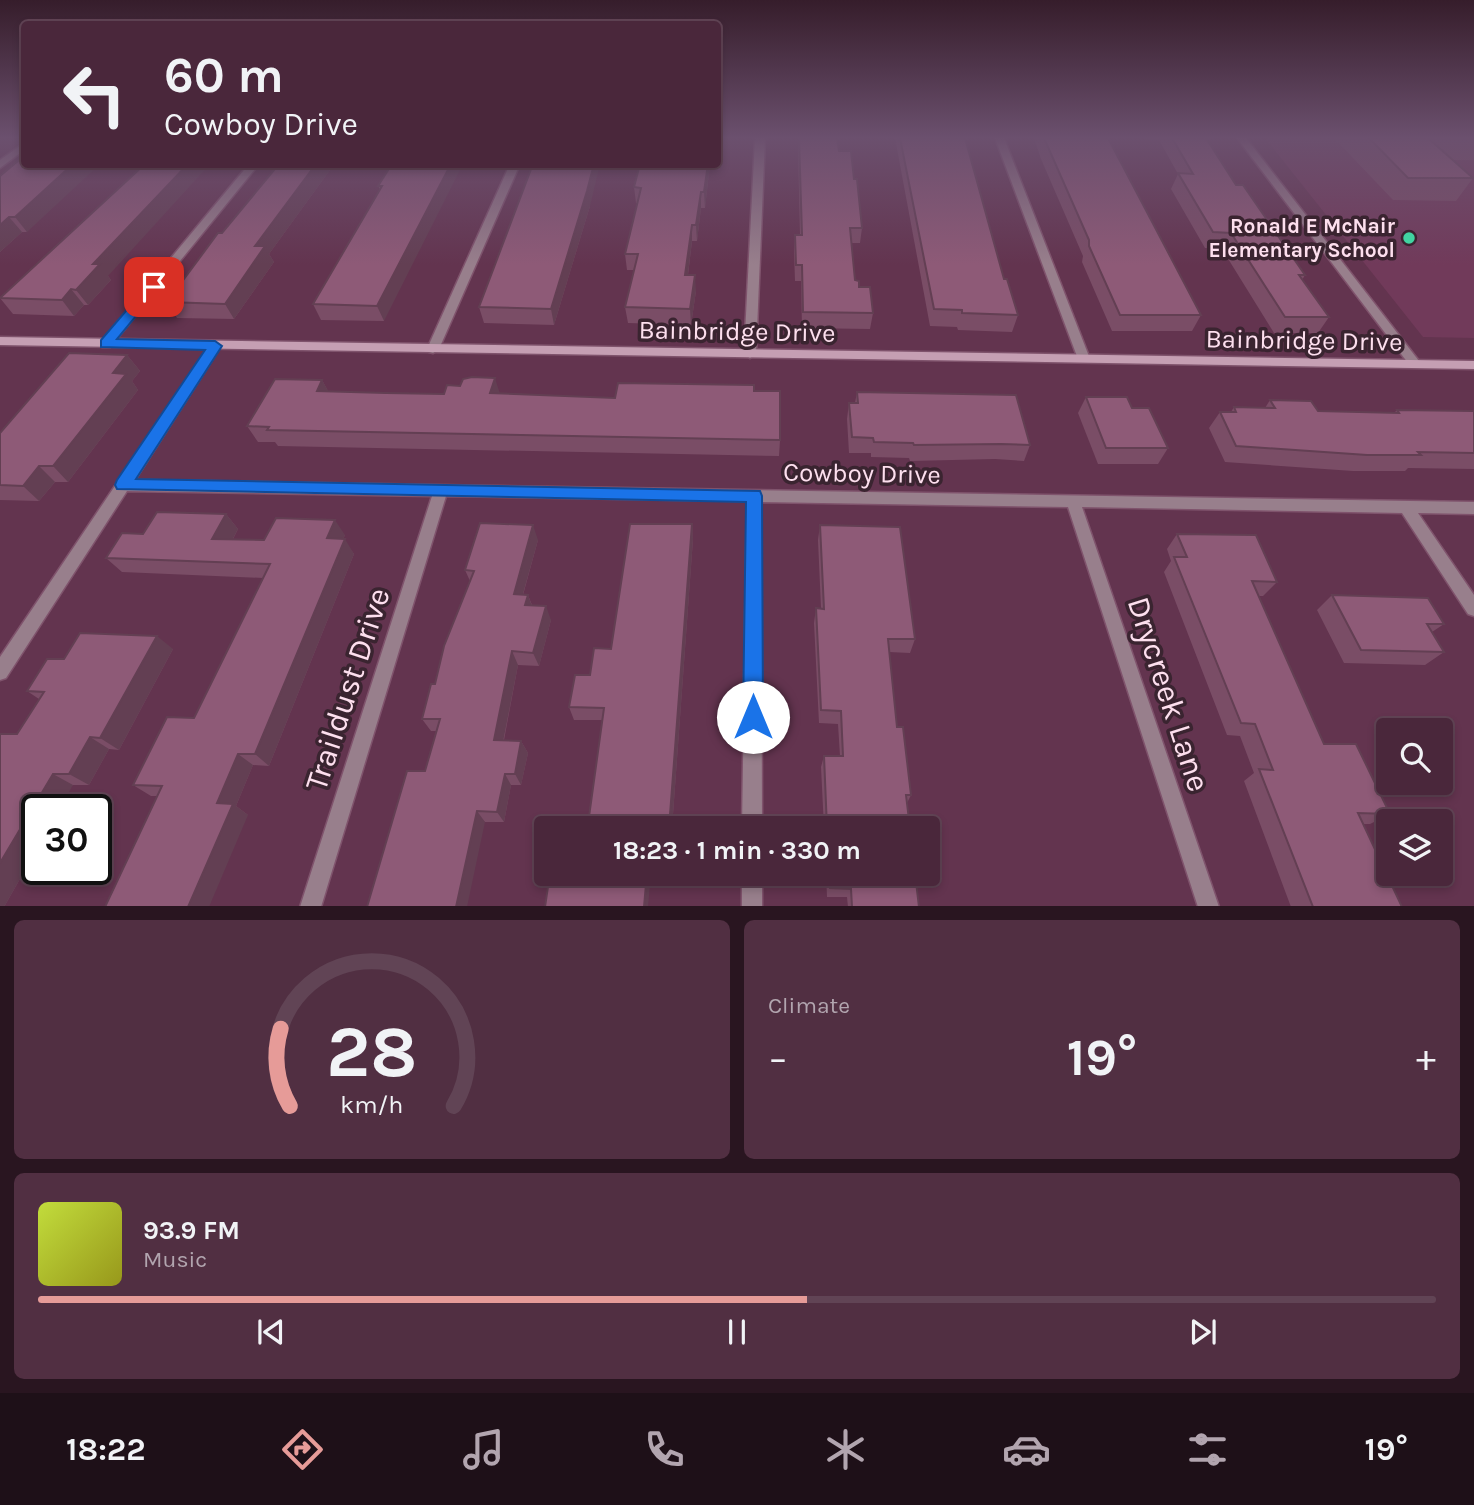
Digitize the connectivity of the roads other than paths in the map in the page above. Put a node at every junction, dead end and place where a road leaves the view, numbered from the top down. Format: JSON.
{"nodes":[{"id":1,"x":242,"y":180,"type":"edge"},
{"id":2,"x":508,"y":180,"type":"edge"},
{"id":3,"x":759,"y":180,"type":"edge"},
{"id":4,"x":1015,"y":180,"type":"edge"},
{"id":5,"x":1274,"y":180,"type":"edge"},
{"id":6,"x":0,"y":341,"type":"edge"},
{"id":7,"x":106,"y":344,"type":"junction"},
{"id":8,"x":215,"y":346,"type":"junction"},
{"id":9,"x":433,"y":349,"type":"junction"},
{"id":10,"x":750,"y":354,"type":"junction"},
{"id":11,"x":1084,"y":359,"type":"junction"},
{"id":12,"x":1415,"y":364,"type":"junction"},
{"id":13,"x":1474,"y":365,"type":"edge"},
{"id":14,"x":123,"y":485,"type":"junction"},
{"id":15,"x":441,"y":490,"type":"junction"},
{"id":16,"x":754,"y":496,"type":"junction"},
{"id":17,"x":1073,"y":501,"type":"junction"},
{"id":18,"x":1406,"y":507,"type":"junction"},
{"id":19,"x":1474,"y":508,"type":"edge"},
{"id":20,"x":1474,"y":610,"type":"edge"},
{"id":21,"x":0,"y":672,"type":"edge"},
{"id":22,"x":752,"y":816,"type":"edge"},
{"id":23,"x":752,"y":886,"type":"edge"},
{"id":24,"x":310,"y":906,"type":"edge"},
{"id":25,"x":752,"y":906,"type":"edge"},
{"id":26,"x":1209,"y":906,"type":"edge"}],
"edges":[{"from":1,"to":7,"type":"street"},
{"from":2,"to":9,"type":"street"},
{"from":3,"to":10,"type":"street"},
{"from":4,"to":11,"type":"street"},
{"from":5,"to":12,"type":"street"},
{"from":6,"to":7,"type":"street","name":"Bainbridge Drive"},
{"from":7,"to":8,"type":"street","name":"Bainbridge Drive"},
{"from":8,"to":9,"type":"street","name":"Bainbridge Drive"},
{"from":8,"to":14,"type":"street"},
{"from":9,"to":10,"type":"street","name":"Bainbridge Drive"},
{"from":10,"to":11,"type":"street","name":"Bainbridge Drive"},
{"from":11,"to":12,"type":"street","name":"Bainbridge Drive"},
{"from":12,"to":13,"type":"street","name":"Bainbridge Drive"},
{"from":14,"to":15,"type":"street","name":"Cowboy Drive"},
{"from":14,"to":21,"type":"street"},
{"from":15,"to":16,"type":"street","name":"Cowboy Drive"},
{"from":15,"to":24,"type":"street","name":"Traildust Drive"},
{"from":16,"to":17,"type":"street","name":"Cowboy Drive"},
{"from":16,"to":22,"type":"street"},
{"from":17,"to":18,"type":"street","name":"Cowboy Drive"},
{"from":17,"to":26,"type":"street","name":"Drycreek Lane"},
{"from":18,"to":19,"type":"street","name":"Cowboy Drive"},
{"from":18,"to":20,"type":"street"},
{"from":23,"to":25,"type":"street"}]}
